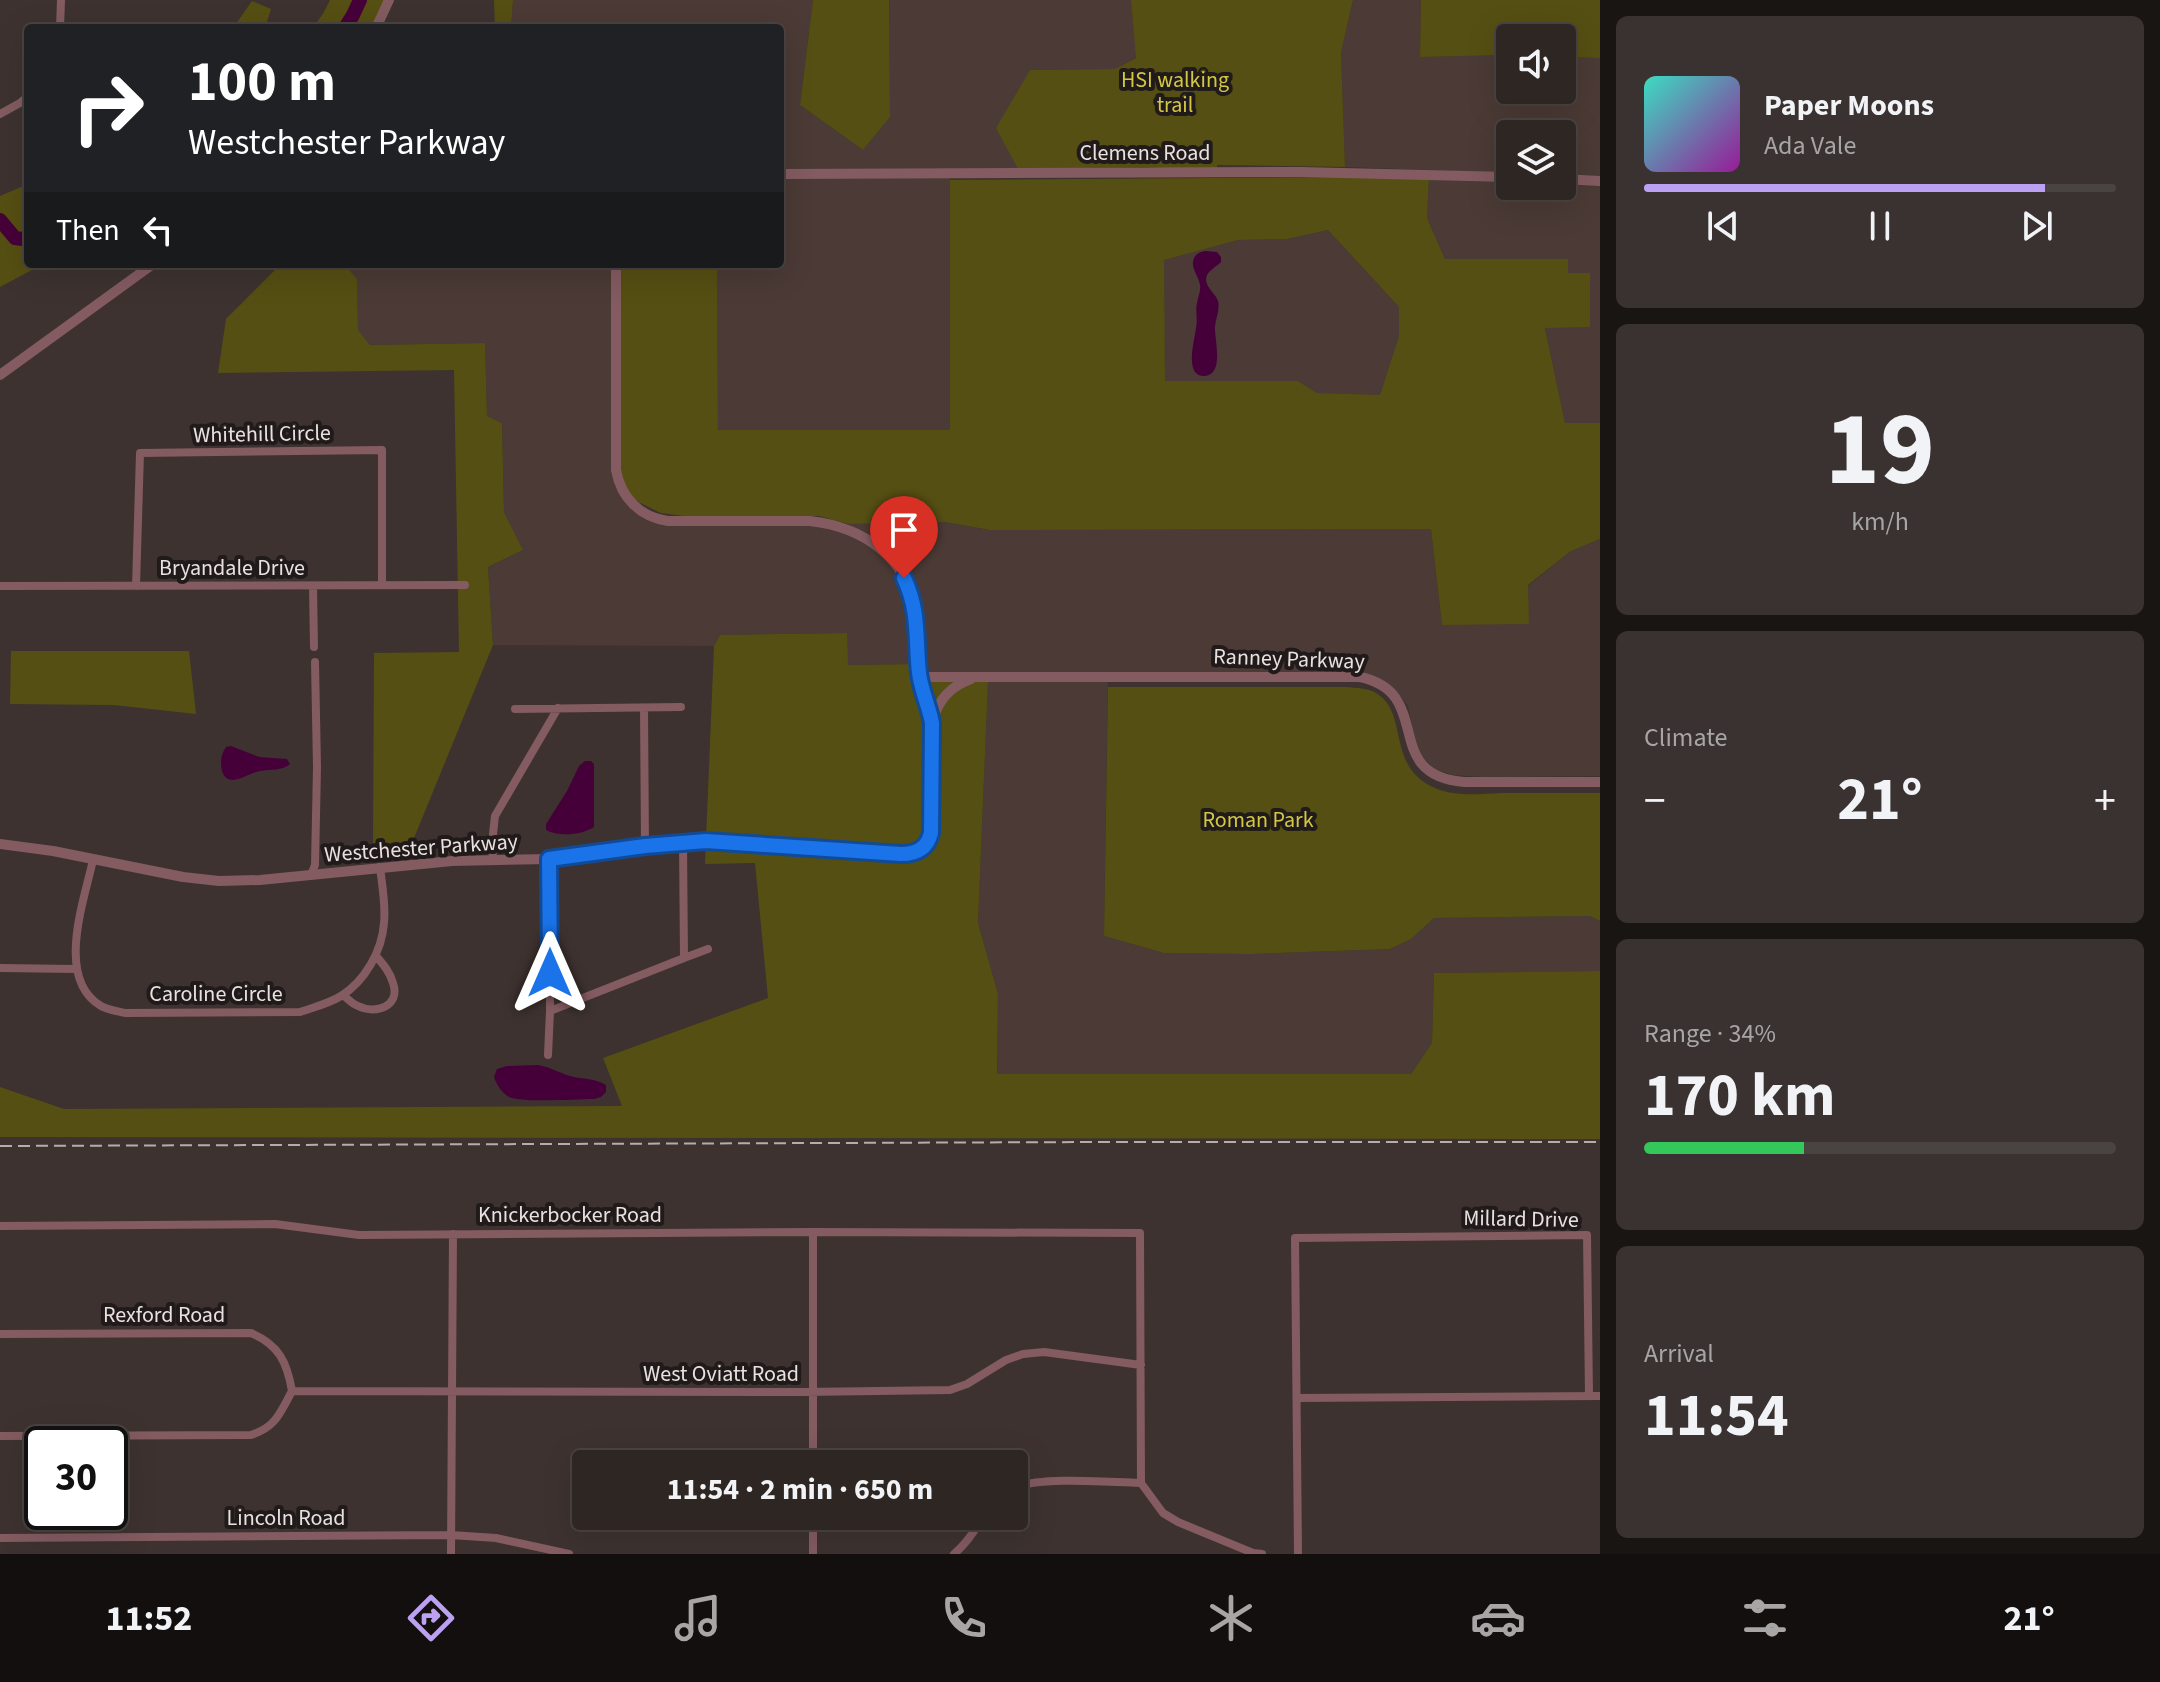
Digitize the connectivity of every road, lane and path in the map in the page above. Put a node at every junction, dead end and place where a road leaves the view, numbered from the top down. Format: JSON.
{"nodes":[{"id":1,"x":61,"y":0,"type":"edge"},
{"id":2,"x":389,"y":0,"type":"edge"},
{"id":3,"x":60,"y":24,"type":"edge"},
{"id":4,"x":378,"y":24,"type":"edge"},
{"id":5,"x":24,"y":100,"type":"edge"},
{"id":6,"x":0,"y":114,"type":"edge"},
{"id":7,"x":784,"y":174,"type":"edge"},
{"id":8,"x":1496,"y":177,"type":"edge"},
{"id":9,"x":1576,"y":180,"type":"edge"},
{"id":10,"x":1600,"y":181,"type":"edge"},
{"id":11,"x":147,"y":268,"type":"edge"},
{"id":12,"x":616,"y":268,"type":"edge"},
{"id":13,"x":0,"y":375,"type":"edge"},
{"id":14,"x":382,"y":585,"type":"junction"},
{"id":15,"x":465,"y":585,"type":"dead end"},
{"id":16,"x":0,"y":586,"type":"edge"},
{"id":17,"x":136,"y":586,"type":"junction"},
{"id":18,"x":313,"y":586,"type":"junction"},
{"id":19,"x":314,"y":647,"type":"dead end"},
{"id":20,"x":315,"y":662,"type":"dead end"},
{"id":21,"x":920,"y":677,"type":"junction"},
{"id":22,"x":976,"y":677,"type":"junction"},
{"id":23,"x":681,"y":707,"type":"dead end"},
{"id":24,"x":558,"y":708,"type":"junction"},
{"id":25,"x":644,"y":708,"type":"junction"},
{"id":26,"x":515,"y":709,"type":"dead end"},
{"id":27,"x":932,"y":723,"type":"junction"},
{"id":28,"x":1600,"y":782,"type":"edge"},
{"id":29,"x":683,"y":842,"type":"junction"},
{"id":30,"x":0,"y":844,"type":"edge"},
{"id":31,"x":645,"y":846,"type":"junction"},
{"id":32,"x":549,"y":859,"type":"junction"},
{"id":33,"x":93,"y":860,"type":"junction"},
{"id":34,"x":493,"y":861,"type":"junction"},
{"id":35,"x":380,"y":867,"type":"junction"},
{"id":36,"x":311,"y":875,"type":"junction"},
{"id":37,"x":708,"y":949,"type":"dead end"},
{"id":38,"x":376,"y":956,"type":"junction"},
{"id":39,"x":684,"y":958,"type":"junction"},
{"id":40,"x":0,"y":968,"type":"edge"},
{"id":41,"x":76,"y":969,"type":"junction"},
{"id":42,"x":343,"y":995,"type":"junction"},
{"id":43,"x":550,"y":1011,"type":"junction"},
{"id":44,"x":548,"y":1055,"type":"dead end"},
{"id":45,"x":0,"y":1226,"type":"edge"},
{"id":46,"x":813,"y":1232,"type":"junction"},
{"id":47,"x":453,"y":1234,"type":"junction"},
{"id":48,"x":0,"y":1334,"type":"edge"},
{"id":49,"x":1141,"y":1365,"type":"junction"},
{"id":50,"x":292,"y":1391,"type":"junction"},
{"id":51,"x":453,"y":1392,"type":"junction"},
{"id":52,"x":813,"y":1392,"type":"junction"},
{"id":53,"x":1589,"y":1396,"type":"junction"},
{"id":54,"x":1600,"y":1396,"type":"edge"},
{"id":55,"x":1297,"y":1398,"type":"junction"},
{"id":56,"x":0,"y":1436,"type":"edge"},
{"id":57,"x":813,"y":1450,"type":"edge"},
{"id":58,"x":1141,"y":1483,"type":"junction"},
{"id":59,"x":1028,"y":1484,"type":"edge"},
{"id":60,"x":813,"y":1530,"type":"edge"},
{"id":61,"x":976,"y":1530,"type":"edge"},
{"id":62,"x":451,"y":1535,"type":"junction"},
{"id":63,"x":0,"y":1538,"type":"edge"},
{"id":64,"x":451,"y":1554,"type":"edge"},
{"id":65,"x":569,"y":1554,"type":"edge"},
{"id":66,"x":813,"y":1554,"type":"edge"},
{"id":67,"x":954,"y":1554,"type":"edge"},
{"id":68,"x":1262,"y":1554,"type":"edge"},
{"id":69,"x":1298,"y":1554,"type":"edge"}],
"edges":[{"from":1,"to":3,"type":"street"},
{"from":2,"to":4,"type":"street"},
{"from":5,"to":6,"type":"street"},
{"from":7,"to":8,"type":"street","name":"Clemens Road"},
{"from":9,"to":10,"type":"street"},
{"from":11,"to":13,"type":"street"},
{"from":12,"to":21,"type":"street","name":"Westchester Parkway"},
{"from":14,"to":15,"type":"street","name":"Bryandale Drive"},
{"from":14,"to":17,"type":"street","name":"Whitehill Circle"},
{"from":14,"to":18,"type":"street","name":"Bryandale Drive"},
{"from":16,"to":17,"type":"street","name":"Bryandale Drive"},
{"from":17,"to":18,"type":"street","name":"Bryandale Drive"},
{"from":18,"to":19,"type":"street"},
{"from":20,"to":36,"type":"street"},
{"from":21,"to":22,"type":"street","name":"Ranney Parkway"},
{"from":21,"to":27,"type":"street","name":"Westchester Parkway"},
{"from":22,"to":27,"type":"street"},
{"from":22,"to":28,"type":"street","name":"Ranney Parkway"},
{"from":23,"to":25,"type":"street"},
{"from":24,"to":25,"type":"street"},
{"from":24,"to":26,"type":"street"},
{"from":24,"to":34,"type":"street"},
{"from":25,"to":31,"type":"street"},
{"from":27,"to":29,"type":"street","name":"Westchester Parkway"},
{"from":29,"to":31,"type":"street","name":"Westchester Parkway"},
{"from":29,"to":39,"type":"street"},
{"from":30,"to":33,"type":"street","name":"Westchester Parkway"},
{"from":31,"to":32,"type":"street","name":"Westchester Parkway"},
{"from":32,"to":34,"type":"street","name":"Westchester Parkway"},
{"from":32,"to":43,"type":"street"},
{"from":33,"to":36,"type":"street","name":"Westchester Parkway"},
{"from":33,"to":41,"type":"street"},
{"from":34,"to":35,"type":"street","name":"Westchester Parkway"},
{"from":35,"to":36,"type":"street","name":"Westchester Parkway"},
{"from":35,"to":38,"type":"street","name":"Caroline Circle"},
{"from":37,"to":39,"type":"street"},
{"from":38,"to":42,"type":"street","name":"Caroline Circle"},
{"from":38,"to":42,"type":"street"},
{"from":39,"to":43,"type":"street"},
{"from":40,"to":41,"type":"street"},
{"from":41,"to":42,"type":"street","name":"Caroline Circle"},
{"from":43,"to":44,"type":"street"},
{"from":45,"to":47,"type":"street","name":"Knickerbocker Road"},
{"from":46,"to":47,"type":"street","name":"Knickerbocker Road"},
{"from":46,"to":49,"type":"street","name":"Knickerbocker Road"},
{"from":46,"to":52,"type":"street"},
{"from":47,"to":51,"type":"street"},
{"from":48,"to":50,"type":"street","name":"Rexford Road"},
{"from":49,"to":52,"type":"street","name":"West Oviatt Road"},
{"from":49,"to":58,"type":"street"},
{"from":50,"to":51,"type":"street","name":"West Oviatt Road"},
{"from":50,"to":56,"type":"street"},
{"from":51,"to":52,"type":"street","name":"West Oviatt Road"},
{"from":51,"to":62,"type":"street"},
{"from":52,"to":57,"type":"street"},
{"from":53,"to":54,"type":"street"},
{"from":53,"to":55,"type":"street"},
{"from":53,"to":55,"type":"street","name":"Millard Drive"},
{"from":55,"to":69,"type":"street"},
{"from":58,"to":59,"type":"street"},
{"from":58,"to":68,"type":"street"},
{"from":60,"to":66,"type":"street"},
{"from":61,"to":67,"type":"street"},
{"from":62,"to":63,"type":"street","name":"Lincoln Road"},
{"from":62,"to":64,"type":"street"},
{"from":62,"to":65,"type":"street","name":"Lincoln Road"}]}
